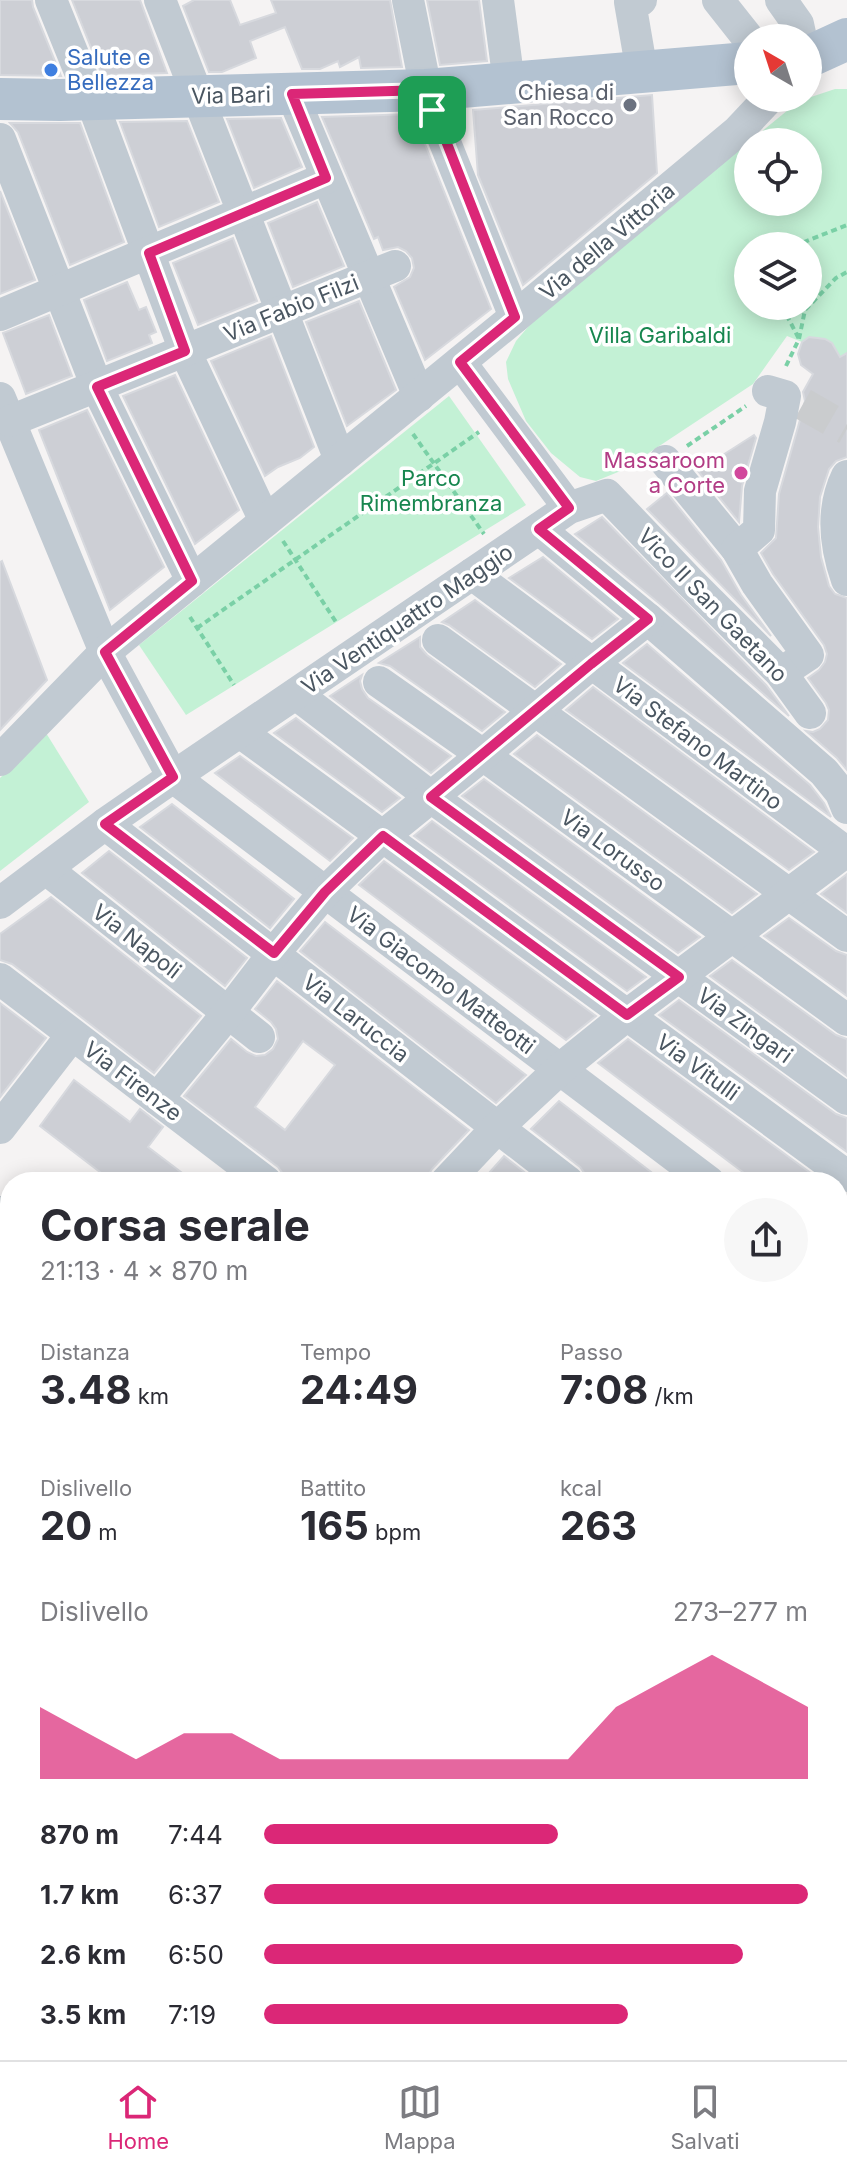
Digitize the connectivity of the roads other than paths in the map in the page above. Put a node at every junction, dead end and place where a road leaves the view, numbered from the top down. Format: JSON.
{"nodes":[{"id":1,"x":51,"y":0,"type":"edge"},
{"id":2,"x":160,"y":0,"type":"edge"},
{"id":3,"x":408,"y":0,"type":"edge"},
{"id":4,"x":498,"y":0,"type":"edge"},
{"id":5,"x":641,"y":0,"type":"edge"},
{"id":6,"x":718,"y":0,"type":"edge"},
{"id":7,"x":781,"y":0,"type":"edge"},
{"id":8,"x":737,"y":24,"type":"edge"},
{"id":9,"x":798,"y":24,"type":"edge"},
{"id":10,"x":847,"y":39,"type":"edge"},
{"id":11,"x":822,"y":51,"type":"edge"},
{"id":12,"x":734,"y":64,"type":"edge"},
{"id":13,"x":642,"y":72,"type":"junction"},
{"id":14,"x":509,"y":83,"type":"junction"},
{"id":15,"x":426,"y":90,"type":"junction"},
{"id":16,"x":292,"y":94,"type":"junction"},
{"id":17,"x":199,"y":96,"type":"junction"},
{"id":18,"x":0,"y":99,"type":"edge"},
{"id":19,"x":91,"y":99,"type":"junction"},
{"id":20,"x":756,"y":112,"type":"edge"},
{"id":21,"x":741,"y":128,"type":"edge"},
{"id":22,"x":734,"y":134,"type":"edge"},
{"id":23,"x":0,"y":139,"type":"edge"},
{"id":24,"x":326,"y":178,"type":"junction"},
{"id":25,"x":243,"y":213,"type":"junction"},
{"id":26,"x":149,"y":253,"type":"junction"},
{"id":27,"x":381,"y":272,"type":"junction"},
{"id":28,"x":60,"y":290,"type":"junction"},
{"id":29,"x":281,"y":312,"type":"junction"},
{"id":30,"x":0,"y":315,"type":"edge"},
{"id":31,"x":515,"y":317,"type":"junction"},
{"id":32,"x":185,"y":351,"type":"junction"},
{"id":33,"x":460,"y":362,"type":"junction"},
{"id":34,"x":97,"y":387,"type":"junction"},
{"id":35,"x":785,"y":397,"type":"road end"},
{"id":36,"x":408,"y":404,"type":"junction"},
{"id":37,"x":5,"y":410,"type":"edge"},
{"id":38,"x":11,"y":459,"type":"edge"},
{"id":39,"x":340,"y":460,"type":"junction"},
{"id":40,"x":665,"y":461,"type":"dead end"},
{"id":41,"x":847,"y":476,"type":"edge"},
{"id":42,"x":569,"y":508,"type":"junction"},
{"id":43,"x":265,"y":521,"type":"junction"},
{"id":44,"x":539,"y":529,"type":"junction"},
{"id":45,"x":748,"y":539,"type":"junction"},
{"id":46,"x":485,"y":565,"type":"junction"},
{"id":47,"x":847,"y":580,"type":"edge"},
{"id":48,"x":184,"y":588,"type":"junction"},
{"id":49,"x":648,"y":619,"type":"junction"},
{"id":50,"x":425,"y":630,"type":"junction"},
{"id":51,"x":110,"y":660,"type":"junction"},
{"id":52,"x":591,"y":664,"type":"junction"},
{"id":53,"x":363,"y":672,"type":"junction"},
{"id":54,"x":781,"y":673,"type":"junction"},
{"id":55,"x":296,"y":694,"type":"junction"},
{"id":56,"x":535,"y":712,"type":"junction"},
{"id":57,"x":810,"y":713,"type":"dead end"},
{"id":58,"x":240,"y":732,"type":"junction"},
{"id":59,"x":483,"y":755,"type":"junction"},
{"id":60,"x":0,"y":760,"type":"edge"},
{"id":61,"x":167,"y":767,"type":"junction"},
{"id":62,"x":431,"y":797,"type":"junction"},
{"id":63,"x":847,"y":808,"type":"edge"},
{"id":64,"x":105,"y":824,"type":"junction"},
{"id":65,"x":383,"y":836,"type":"junction"},
{"id":66,"x":846,"y":852,"type":"edge"},
{"id":67,"x":46,"y":869,"type":"junction"},
{"id":68,"x":325,"y":892,"type":"junction"},
{"id":69,"x":790,"y":894,"type":"junction"},
{"id":70,"x":0,"y":903,"type":"edge"},
{"id":71,"x":847,"y":936,"type":"edge"},
{"id":72,"x":732,"y":937,"type":"junction"},
{"id":73,"x":274,"y":953,"type":"junction"},
{"id":74,"x":679,"y":977,"type":"junction"},
{"id":75,"x":0,"y":979,"type":"edge"},
{"id":76,"x":228,"y":1013,"type":"junction"},
{"id":77,"x":627,"y":1015,"type":"junction"},
{"id":78,"x":847,"y":1020,"type":"edge"},
{"id":79,"x":72,"y":1035,"type":"junction"},
{"id":80,"x":259,"y":1037,"type":"dead end"},
{"id":81,"x":560,"y":1069,"type":"junction"},
{"id":82,"x":157,"y":1099,"type":"junction"},
{"id":83,"x":847,"y":1099,"type":"edge"},
{"id":84,"x":0,"y":1128,"type":"edge"},
{"id":85,"x":497,"y":1128,"type":"junction"},
{"id":86,"x":247,"y":1172,"type":"edge"},
{"id":87,"x":456,"y":1172,"type":"edge"},
{"id":88,"x":555,"y":1172,"type":"edge"},
{"id":89,"x":696,"y":1172,"type":"edge"},
{"id":90,"x":842,"y":1172,"type":"edge"}],
"edges":[{"from":1,"to":19,"type":"street"},
{"from":2,"to":17,"type":"street"},
{"from":3,"to":15,"type":"street"},
{"from":4,"to":14,"type":"street"},
{"from":5,"to":13,"type":"street"},
{"from":6,"to":8,"type":"street"},
{"from":7,"to":9,"type":"street"},
{"from":10,"to":11,"type":"main road"},
{"from":12,"to":13,"type":"main road","name":"Via Bari"},
{"from":13,"to":14,"type":"main road","name":"Via Bari"},
{"from":14,"to":15,"type":"main road","name":"Via Bari"},
{"from":15,"to":16,"type":"main road","name":"Via Bari"},
{"from":15,"to":31,"type":"street"},
{"from":16,"to":17,"type":"main road","name":"Via Bari"},
{"from":16,"to":24,"type":"street"},
{"from":17,"to":19,"type":"main road","name":"Via Bari"},
{"from":17,"to":25,"type":"street"},
{"from":18,"to":19,"type":"main road","name":"Via Bari"},
{"from":19,"to":26,"type":"street"},
{"from":20,"to":21,"type":"street","name":"Via della Vittoria"},
{"from":22,"to":31,"type":"street","name":"Via della Vittoria"},
{"from":23,"to":28,"type":"street"},
{"from":24,"to":25,"type":"street"},
{"from":24,"to":27,"type":"street"},
{"from":25,"to":26,"type":"street"},
{"from":25,"to":29,"type":"street"},
{"from":26,"to":28,"type":"street"},
{"from":26,"to":32,"type":"street"},
{"from":27,"to":29,"type":"street","name":"Via Fabio Filzi"},
{"from":27,"to":36,"type":"street"},
{"from":28,"to":30,"type":"street"},
{"from":28,"to":34,"type":"street"},
{"from":29,"to":32,"type":"street","name":"Via Fabio Filzi"},
{"from":29,"to":39,"type":"street"},
{"from":31,"to":33,"type":"street","name":"Via della Vittoria"},
{"from":32,"to":34,"type":"street","name":"Via Fabio Filzi"},
{"from":32,"to":43,"type":"street"},
{"from":33,"to":36,"type":"street","name":"Via della Vittoria"},
{"from":33,"to":42,"type":"street"},
{"from":34,"to":37,"type":"street","name":"Via Fabio Filzi"},
{"from":34,"to":48,"type":"street"},
{"from":35,"to":45,"type":"street"},
{"from":36,"to":39,"type":"street","name":"Via della Vittoria"},
{"from":37,"to":38,"type":"street"},
{"from":38,"to":51,"type":"street"},
{"from":39,"to":43,"type":"street","name":"Via della Vittoria"},
{"from":40,"to":45,"type":"street"},
{"from":41,"to":47,"type":"street"},
{"from":42,"to":44,"type":"street","name":"Via Ventiquattro Maggio"},
{"from":42,"to":54,"type":"street","name":"Vico II San Gaetano"},
{"from":43,"to":48,"type":"street","name":"Via della Vittoria"},
{"from":44,"to":46,"type":"street","name":"Via Ventiquattro Maggio"},
{"from":44,"to":49,"type":"street"},
{"from":45,"to":54,"type":"street"},
{"from":46,"to":50,"type":"street","name":"Via Ventiquattro Maggio"},
{"from":46,"to":52,"type":"street","name":"Via Stefano Martino"},
{"from":48,"to":51,"type":"street","name":"Via della Vittoria"},
{"from":49,"to":52,"type":"street"},
{"from":49,"to":63,"type":"street"},
{"from":50,"to":53,"type":"street","name":"Via Ventiquattro Maggio"},
{"from":50,"to":56,"type":"street"},
{"from":51,"to":60,"type":"street","name":"Via della Vittoria"},
{"from":51,"to":61,"type":"street"},
{"from":52,"to":56,"type":"street"},
{"from":52,"to":66,"type":"street","name":"Via Stefano Martino"},
{"from":53,"to":55,"type":"street","name":"Via Ventiquattro Maggio"},
{"from":53,"to":59,"type":"street","name":"Via Lorusso"},
{"from":54,"to":57,"type":"street","name":"Vico II San Gaetano"},
{"from":55,"to":58,"type":"street","name":"Via Ventiquattro Maggio"},
{"from":55,"to":62,"type":"street","name":"Via Zingari"},
{"from":56,"to":59,"type":"street"},
{"from":56,"to":69,"type":"street"},
{"from":58,"to":61,"type":"street","name":"Via Ventiquattro Maggio"},
{"from":58,"to":65,"type":"street","name":"Via Vitulli"},
{"from":59,"to":62,"type":"street"},
{"from":59,"to":72,"type":"street","name":"Via Lorusso"},
{"from":61,"to":64,"type":"street","name":"Via Ventiquattro Maggio"},
{"from":61,"to":68,"type":"street","name":"Via Giacomo Matteotti"},
{"from":62,"to":65,"type":"street"},
{"from":62,"to":74,"type":"street","name":"Via Zingari"},
{"from":64,"to":67,"type":"street","name":"Via Ventiquattro Maggio"},
{"from":64,"to":73,"type":"street","name":"Via Laruccia"},
{"from":65,"to":68,"type":"street"},
{"from":65,"to":77,"type":"street","name":"Via Vitulli"},
{"from":66,"to":69,"type":"street"},
{"from":67,"to":70,"type":"street","name":"Via Ventiquattro Maggio"},
{"from":67,"to":76,"type":"street","name":"Via Napoli"},
{"from":68,"to":73,"type":"street"},
{"from":68,"to":81,"type":"street","name":"Via Giacomo Matteotti"},
{"from":69,"to":71,"type":"street"},
{"from":69,"to":72,"type":"street"},
{"from":72,"to":74,"type":"street"},
{"from":72,"to":78,"type":"street","name":"Via Lorusso"},
{"from":73,"to":76,"type":"street"},
{"from":73,"to":85,"type":"street","name":"Via Laruccia"},
{"from":74,"to":77,"type":"street"},
{"from":74,"to":83,"type":"street","name":"Via Zingari"},
{"from":75,"to":79,"type":"street","name":"Via Firenze"},
{"from":76,"to":80,"type":"street","name":"Via Napoli"},
{"from":76,"to":82,"type":"street"},
{"from":77,"to":81,"type":"street"},
{"from":77,"to":90,"type":"street","name":"Via Vitulli"},
{"from":79,"to":82,"type":"street","name":"Via Firenze"},
{"from":79,"to":84,"type":"street"},
{"from":81,"to":85,"type":"street"},
{"from":81,"to":89,"type":"street","name":"Via Giacomo Matteotti"},
{"from":82,"to":86,"type":"street","name":"Via Firenze"},
{"from":85,"to":87,"type":"street"},
{"from":85,"to":88,"type":"street","name":"Via Laruccia"}]}
